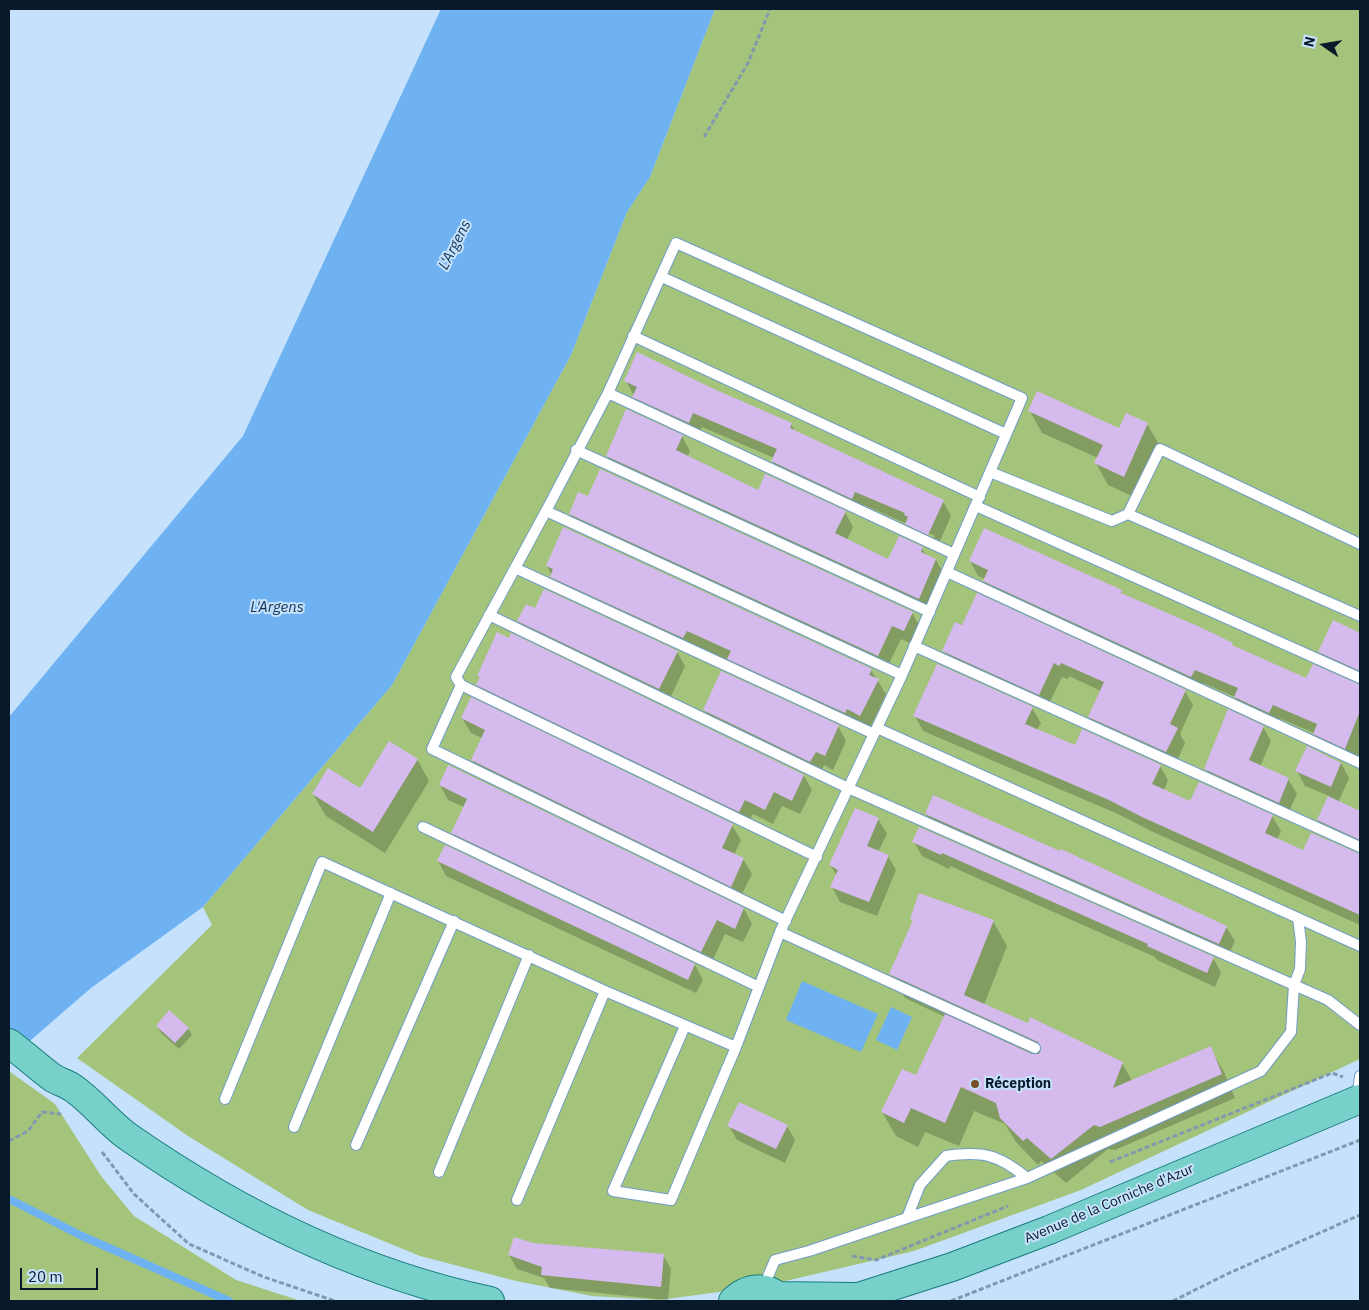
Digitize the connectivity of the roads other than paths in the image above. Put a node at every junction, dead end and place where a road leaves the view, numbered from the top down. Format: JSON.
{"nodes":[{"id":1,"x":662,"y":277,"type":"junction"},
{"id":2,"x":633,"y":336,"type":"junction"},
{"id":3,"x":608,"y":393,"type":"junction"},
{"id":4,"x":1006,"y":434,"type":"junction"},
{"id":5,"x":576,"y":450,"type":"junction"},
{"id":6,"x":990,"y":472,"type":"junction"},
{"id":7,"x":978,"y":502,"type":"junction"},
{"id":8,"x":546,"y":511,"type":"junction"},
{"id":9,"x":1128,"y":514,"type":"junction"},
{"id":10,"x":1360,"y":544,"type":"edge"},
{"id":11,"x":954,"y":554,"type":"junction"},
{"id":12,"x":515,"y":568,"type":"junction"},
{"id":13,"x":946,"y":572,"type":"junction"},
{"id":14,"x":930,"y":612,"type":"junction"},
{"id":15,"x":489,"y":615,"type":"junction"},
{"id":16,"x":1360,"y":616,"type":"edge"},
{"id":17,"x":914,"y":646,"type":"junction"},
{"id":18,"x":902,"y":675,"type":"junction"},
{"id":19,"x":1360,"y":678,"type":"edge"},
{"id":20,"x":461,"y":685,"type":"junction"},
{"id":21,"x":876,"y":731,"type":"junction"},
{"id":22,"x":1360,"y":763,"type":"edge"},
{"id":23,"x":848,"y":788,"type":"junction"},
{"id":24,"x":423,"y":827,"type":"dead end"},
{"id":25,"x":1360,"y":847,"type":"edge"},
{"id":26,"x":817,"y":857,"type":"junction"},
{"id":27,"x":391,"y":893,"type":"junction"},
{"id":28,"x":1298,"y":918,"type":"junction"},
{"id":29,"x":454,"y":921,"type":"junction"},
{"id":30,"x":786,"y":921,"type":"junction"},
{"id":31,"x":780,"y":932,"type":"junction"},
{"id":32,"x":1360,"y":946,"type":"edge"},
{"id":33,"x":529,"y":955,"type":"junction"},
{"id":34,"x":1294,"y":985,"type":"junction"},
{"id":35,"x":759,"y":987,"type":"junction"},
{"id":36,"x":604,"y":991,"type":"junction"},
{"id":37,"x":1360,"y":1025,"type":"edge"},
{"id":38,"x":685,"y":1026,"type":"junction"},
{"id":39,"x":9,"y":1043,"type":"edge"},
{"id":40,"x":736,"y":1047,"type":"junction"},
{"id":41,"x":1036,"y":1048,"type":"dead end"},
{"id":42,"x":1359,"y":1092,"type":"edge"},
{"id":43,"x":225,"y":1099,"type":"dead end"},
{"id":44,"x":294,"y":1127,"type":"dead end"},
{"id":45,"x":356,"y":1145,"type":"dead end"},
{"id":46,"x":439,"y":1172,"type":"dead end"},
{"id":47,"x":1027,"y":1178,"type":"junction"},
{"id":48,"x":517,"y":1200,"type":"dead end"},
{"id":49,"x":907,"y":1218,"type":"junction"},
{"id":50,"x":774,"y":1295,"type":"edge"},
{"id":51,"x":850,"y":1299,"type":"edge"},
{"id":52,"x":490,"y":1301,"type":"edge"},
{"id":53,"x":732,"y":1301,"type":"edge"}],
"edges":[{"from":1,"to":2,"type":"lane"},
{"from":1,"to":4,"type":"lane"},
{"from":1,"to":4,"type":"lane"},
{"from":2,"to":3,"type":"lane"},
{"from":2,"to":7,"type":"lane"},
{"from":3,"to":5,"type":"lane"},
{"from":3,"to":11,"type":"lane"},
{"from":4,"to":6,"type":"lane"},
{"from":5,"to":8,"type":"lane"},
{"from":5,"to":14,"type":"lane"},
{"from":6,"to":7,"type":"lane"},
{"from":6,"to":9,"type":"lane"},
{"from":7,"to":11,"type":"lane"},
{"from":7,"to":19,"type":"lane"},
{"from":8,"to":12,"type":"lane"},
{"from":8,"to":18,"type":"lane"},
{"from":9,"to":10,"type":"lane"},
{"from":9,"to":16,"type":"lane"},
{"from":11,"to":13,"type":"lane"},
{"from":12,"to":15,"type":"lane"},
{"from":12,"to":21,"type":"lane"},
{"from":13,"to":14,"type":"lane"},
{"from":13,"to":22,"type":"lane"},
{"from":14,"to":17,"type":"lane"},
{"from":15,"to":20,"type":"lane"},
{"from":15,"to":23,"type":"lane"},
{"from":17,"to":18,"type":"lane"},
{"from":17,"to":25,"type":"lane"},
{"from":18,"to":21,"type":"lane"},
{"from":20,"to":26,"type":"lane"},
{"from":20,"to":30,"type":"lane"},
{"from":21,"to":23,"type":"lane"},
{"from":21,"to":28,"type":"lane"},
{"from":23,"to":26,"type":"lane"},
{"from":23,"to":34,"type":"lane"},
{"from":24,"to":35,"type":"lane"},
{"from":26,"to":30,"type":"lane"},
{"from":27,"to":29,"type":"lane"},
{"from":27,"to":43,"type":"lane"},
{"from":27,"to":44,"type":"lane"},
{"from":28,"to":32,"type":"lane"},
{"from":28,"to":34,"type":"lane"},
{"from":29,"to":33,"type":"lane"},
{"from":29,"to":45,"type":"lane"},
{"from":30,"to":31,"type":"lane"},
{"from":31,"to":35,"type":"lane"},
{"from":31,"to":41,"type":"lane"},
{"from":33,"to":36,"type":"lane"},
{"from":33,"to":46,"type":"lane"},
{"from":34,"to":37,"type":"lane"},
{"from":34,"to":47,"type":"lane"},
{"from":35,"to":40,"type":"lane"},
{"from":36,"to":38,"type":"lane"},
{"from":36,"to":48,"type":"lane"},
{"from":38,"to":40,"type":"lane"},
{"from":38,"to":40,"type":"lane"},
{"from":39,"to":52,"type":"main road"},
{"from":42,"to":51,"type":"main road","name":"Avenue de la Corniche d'Azur"},
{"from":47,"to":49,"type":"lane"},
{"from":47,"to":49,"type":"lane"},
{"from":49,"to":50,"type":"lane"},
{"from":50,"to":51,"type":"main road","name":"Avenue de la Corniche d'Azur"},
{"from":50,"to":53,"type":"main road","name":"Avenue de la Corniche d'Azur"}]}
